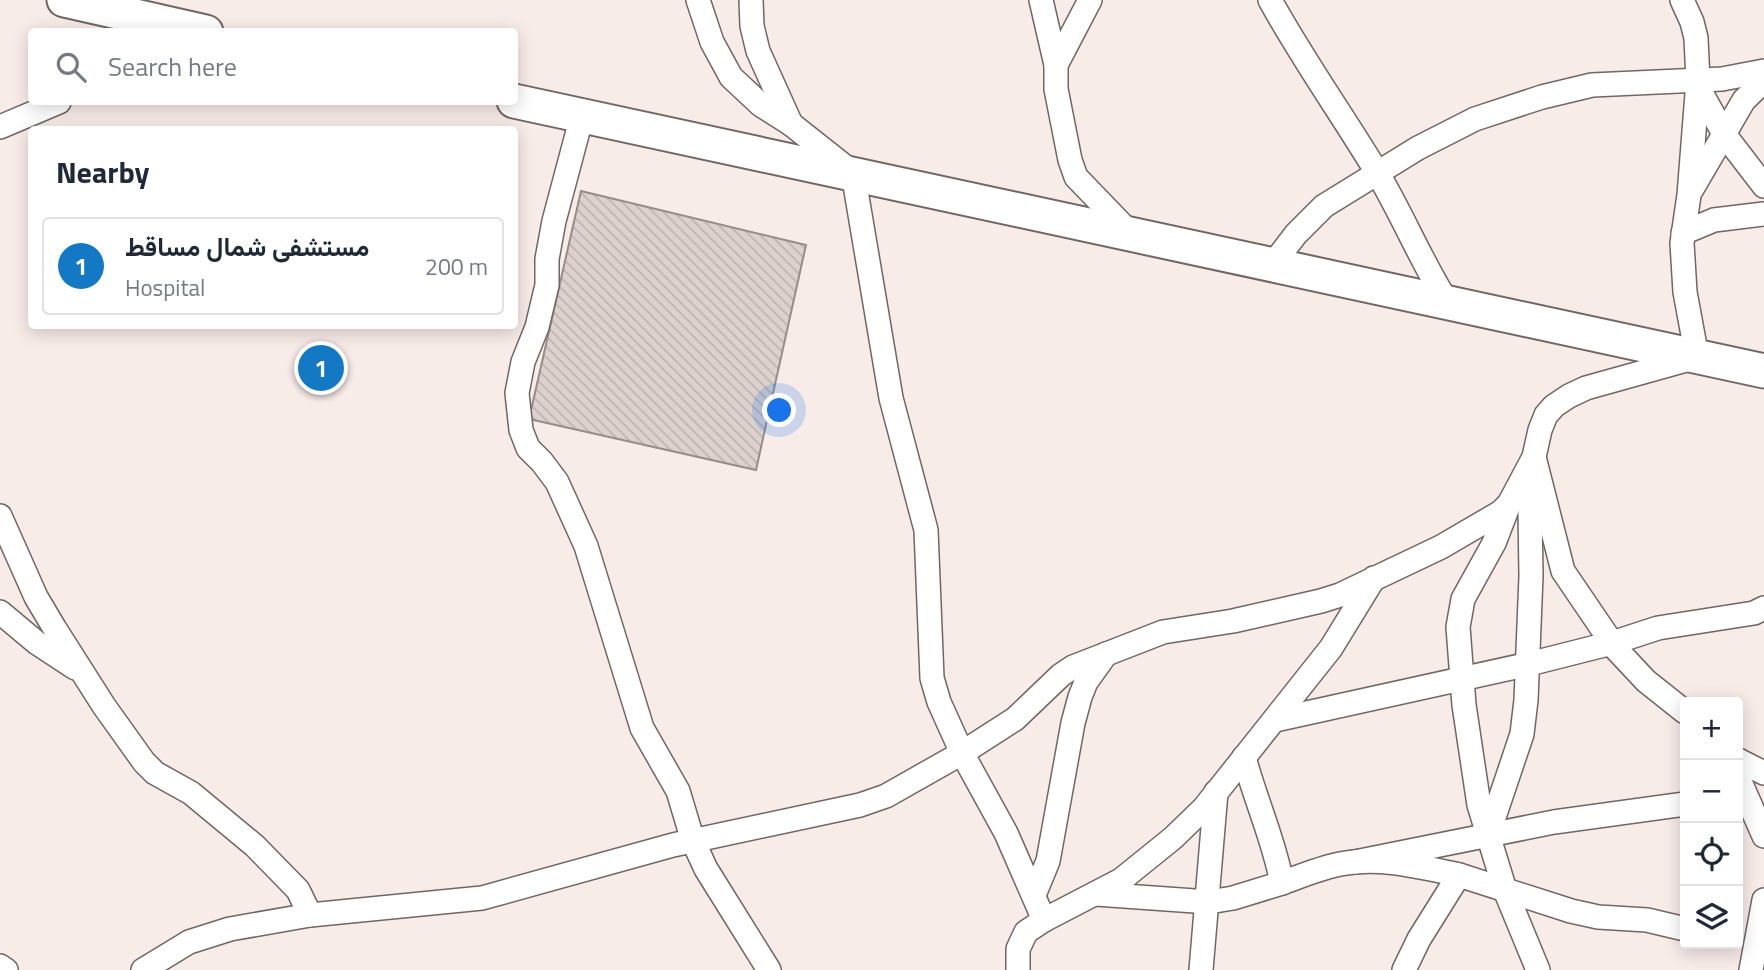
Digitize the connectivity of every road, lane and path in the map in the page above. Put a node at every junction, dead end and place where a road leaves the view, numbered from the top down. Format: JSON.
{"nodes":[{"id":1,"x":64,"y":0,"type":"edge"},
{"id":2,"x":698,"y":0,"type":"edge"},
{"id":3,"x":751,"y":0,"type":"edge"},
{"id":4,"x":1041,"y":0,"type":"edge"},
{"id":5,"x":1090,"y":0,"type":"edge"},
{"id":6,"x":1258,"y":0,"type":"edge"},
{"id":7,"x":1682,"y":0,"type":"edge"},
{"id":8,"x":1700,"y":0,"type":"edge"},
{"id":9,"x":1275,"y":9,"type":"edge"},
{"id":10,"x":188,"y":28,"type":"edge"},
{"id":11,"x":1696,"y":38,"type":"junction"},
{"id":12,"x":1056,"y":65,"type":"junction"},
{"id":13,"x":1764,"y":71,"type":"edge"},
{"id":14,"x":1764,"y":81,"type":"edge"},
{"id":15,"x":1698,"y":84,"type":"junction"},
{"id":16,"x":518,"y":102,"type":"edge"},
{"id":17,"x":52,"y":105,"type":"edge"},
{"id":18,"x":582,"y":116,"type":"junction"},
{"id":19,"x":791,"y":124,"type":"junction"},
{"id":20,"x":0,"y":127,"type":"edge"},
{"id":21,"x":1723,"y":132,"type":"junction"},
{"id":22,"x":853,"y":173,"type":"junction"},
{"id":23,"x":1377,"y":173,"type":"junction"},
{"id":24,"x":1764,"y":186,"type":"edge"},
{"id":25,"x":1689,"y":195,"type":"junction"},
{"id":26,"x":1764,"y":214,"type":"edge"},
{"id":27,"x":1130,"y":233,"type":"junction"},
{"id":28,"x":1682,"y":233,"type":"junction"},
{"id":29,"x":1273,"y":264,"type":"junction"},
{"id":30,"x":1447,"y":302,"type":"junction"},
{"id":31,"x":1697,"y":357,"type":"junction"},
{"id":32,"x":1764,"y":372,"type":"edge"},
{"id":33,"x":1529,"y":467,"type":"junction"},
{"id":34,"x":1509,"y":504,"type":"junction"},
{"id":35,"x":0,"y":516,"type":"edge"},
{"id":36,"x":1374,"y":578,"type":"junction"},
{"id":37,"x":1764,"y":608,"type":"edge"},
{"id":38,"x":0,"y":612,"type":"edge"},
{"id":39,"x":1612,"y":643,"type":"junction"},
{"id":40,"x":1106,"y":654,"type":"junction"},
{"id":41,"x":1529,"y":664,"type":"junction"},
{"id":42,"x":83,"y":674,"type":"junction"},
{"id":43,"x":1462,"y":679,"type":"junction"},
{"id":44,"x":1680,"y":708,"type":"edge"},
{"id":45,"x":1275,"y":720,"type":"junction"},
{"id":46,"x":962,"y":753,"type":"junction"},
{"id":47,"x":1244,"y":757,"type":"junction"},
{"id":48,"x":1743,"y":762,"type":"edge"},
{"id":49,"x":1764,"y":773,"type":"edge"},
{"id":50,"x":1747,"y":790,"type":"edge"},
{"id":51,"x":1216,"y":792,"type":"junction"},
{"id":52,"x":1680,"y":805,"type":"edge"},
{"id":53,"x":1488,"y":835,"type":"junction"},
{"id":54,"x":1764,"y":836,"type":"edge"},
{"id":55,"x":693,"y":841,"type":"junction"},
{"id":56,"x":1354,"y":862,"type":"junction"},
{"id":57,"x":1459,"y":875,"type":"junction"},
{"id":58,"x":1282,"y":883,"type":"junction"},
{"id":59,"x":1506,"y":890,"type":"junction"},
{"id":60,"x":1094,"y":894,"type":"junction"},
{"id":61,"x":1034,"y":895,"type":"junction"},
{"id":62,"x":1764,"y":900,"type":"edge"},
{"id":63,"x":1206,"y":902,"type":"junction"},
{"id":64,"x":310,"y":915,"type":"junction"},
{"id":65,"x":1044,"y":919,"type":"junction"},
{"id":66,"x":1680,"y":928,"type":"edge"},
{"id":67,"x":1747,"y":943,"type":"edge"},
{"id":68,"x":0,"y":966,"type":"edge"},
{"id":69,"x":6,"y":970,"type":"edge"},
{"id":70,"x":143,"y":970,"type":"edge"},
{"id":71,"x":769,"y":970,"type":"edge"},
{"id":72,"x":1018,"y":970,"type":"edge"},
{"id":73,"x":1201,"y":970,"type":"edge"},
{"id":74,"x":1404,"y":970,"type":"edge"},
{"id":75,"x":1538,"y":970,"type":"edge"},
{"id":76,"x":1751,"y":970,"type":"edge"}],
"edges":[{"from":1,"to":10,"type":"highway"},
{"from":2,"to":19,"type":"street"},
{"from":3,"to":19,"type":"street"},
{"from":4,"to":12,"type":"street"},
{"from":5,"to":12,"type":"street"},
{"from":6,"to":9,"type":"street"},
{"from":7,"to":11,"type":"street"},
{"from":8,"to":11,"type":"street"},
{"from":9,"to":23,"type":"street"},
{"from":11,"to":15,"type":"street"},
{"from":12,"to":27,"type":"street"},
{"from":13,"to":15,"type":"street"},
{"from":14,"to":21,"type":"street"},
{"from":15,"to":21,"type":"street"},
{"from":15,"to":23,"type":"street"},
{"from":15,"to":25,"type":"street"},
{"from":16,"to":18,"type":"highway"},
{"from":17,"to":20,"type":"street"},
{"from":18,"to":22,"type":"highway"},
{"from":18,"to":55,"type":"street"},
{"from":19,"to":22,"type":"street"},
{"from":21,"to":24,"type":"street"},
{"from":21,"to":25,"type":"street"},
{"from":22,"to":27,"type":"highway"},
{"from":22,"to":46,"type":"street"},
{"from":23,"to":29,"type":"street"},
{"from":23,"to":30,"type":"street"},
{"from":25,"to":28,"type":"street"},
{"from":26,"to":28,"type":"street"},
{"from":27,"to":29,"type":"highway"},
{"from":28,"to":31,"type":"street"},
{"from":29,"to":30,"type":"highway"},
{"from":30,"to":31,"type":"highway"},
{"from":31,"to":32,"type":"highway"},
{"from":31,"to":33,"type":"street"},
{"from":33,"to":34,"type":"street"},
{"from":33,"to":39,"type":"street"},
{"from":33,"to":41,"type":"street"},
{"from":34,"to":36,"type":"street"},
{"from":34,"to":43,"type":"street"},
{"from":35,"to":42,"type":"street"},
{"from":36,"to":40,"type":"street"},
{"from":36,"to":45,"type":"street"},
{"from":37,"to":39,"type":"street"},
{"from":38,"to":42,"type":"street"},
{"from":39,"to":41,"type":"street"},
{"from":39,"to":44,"type":"street"},
{"from":40,"to":46,"type":"street"},
{"from":40,"to":61,"type":"street"},
{"from":41,"to":43,"type":"street"},
{"from":41,"to":53,"type":"street"},
{"from":42,"to":64,"type":"street"},
{"from":43,"to":45,"type":"street"},
{"from":43,"to":53,"type":"street"},
{"from":45,"to":47,"type":"street"},
{"from":46,"to":55,"type":"street"},
{"from":46,"to":61,"type":"street"},
{"from":47,"to":51,"type":"street"},
{"from":47,"to":58,"type":"street"},
{"from":48,"to":49,"type":"street"},
{"from":50,"to":54,"type":"street"},
{"from":51,"to":60,"type":"street"},
{"from":51,"to":63,"type":"street"},
{"from":52,"to":53,"type":"street"},
{"from":53,"to":56,"type":"street"},
{"from":53,"to":59,"type":"street"},
{"from":55,"to":64,"type":"street"},
{"from":55,"to":71,"type":"street"},
{"from":56,"to":57,"type":"street"},
{"from":56,"to":58,"type":"street"},
{"from":57,"to":59,"type":"street"},
{"from":57,"to":74,"type":"street"},
{"from":58,"to":63,"type":"street"},
{"from":59,"to":66,"type":"street"},
{"from":59,"to":75,"type":"street"},
{"from":60,"to":63,"type":"street"},
{"from":60,"to":65,"type":"street"},
{"from":61,"to":65,"type":"street"},
{"from":62,"to":67,"type":"street"},
{"from":63,"to":73,"type":"street"},
{"from":64,"to":70,"type":"street"},
{"from":65,"to":72,"type":"street"},
{"from":67,"to":76,"type":"street"},
{"from":68,"to":69,"type":"street"}]}
